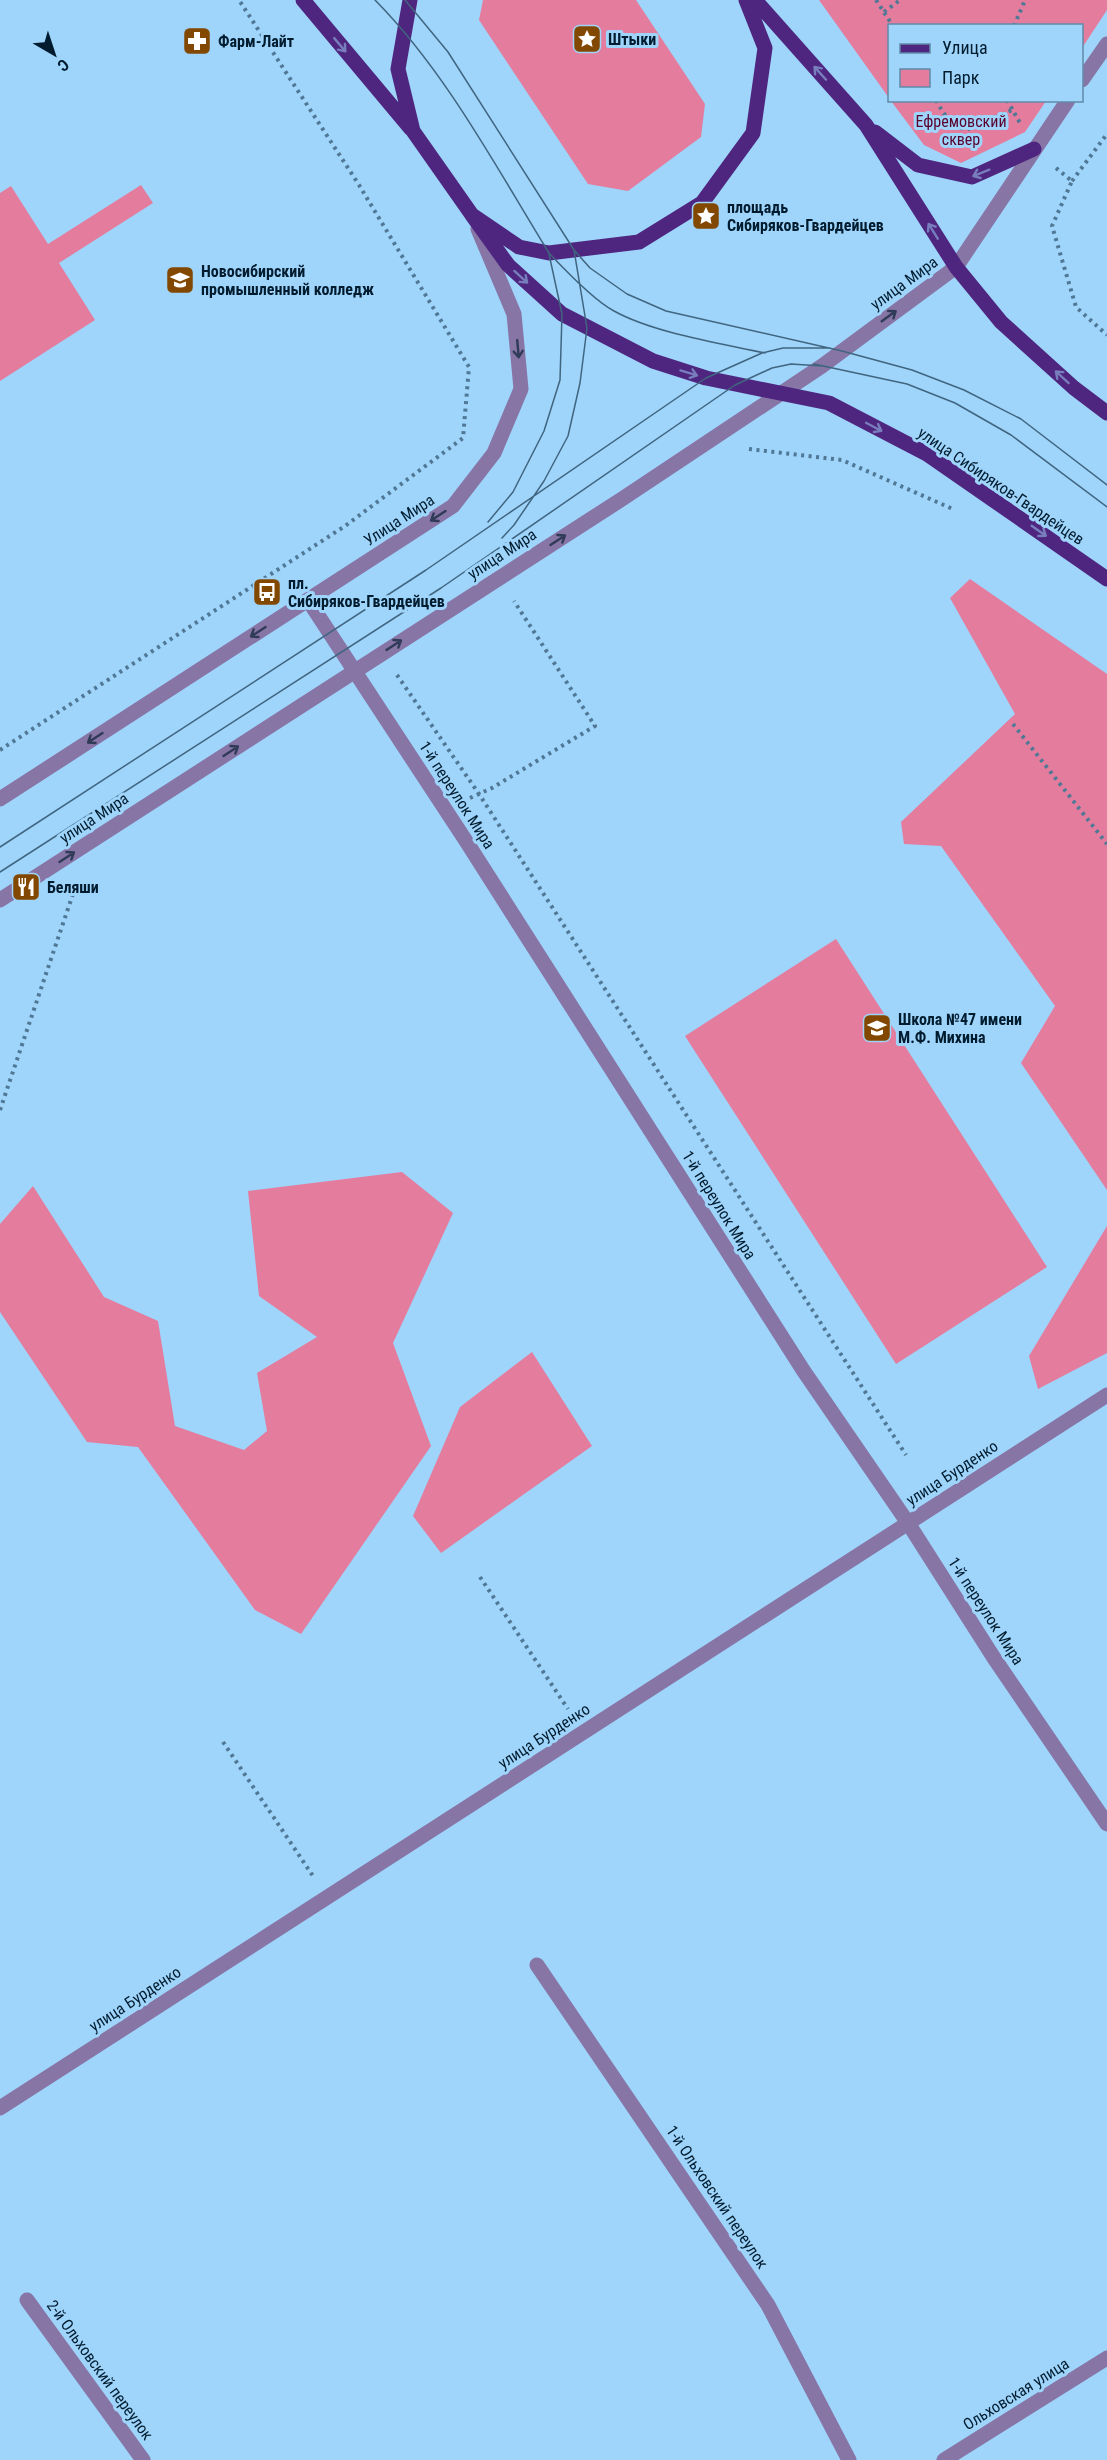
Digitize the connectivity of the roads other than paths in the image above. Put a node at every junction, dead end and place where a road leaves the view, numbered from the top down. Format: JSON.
{"nodes":[{"id":1,"x":303,"y":0,"type":"edge"},
{"id":2,"x":410,"y":0,"type":"edge"},
{"id":3,"x":746,"y":0,"type":"edge"},
{"id":4,"x":755,"y":0,"type":"edge"},
{"id":5,"x":1107,"y":44,"type":"edge"},
{"id":6,"x":1083,"y":79,"type":"edge"},
{"id":7,"x":1067,"y":102,"type":"edge"},
{"id":8,"x":866,"y":125,"type":"junction"},
{"id":9,"x":413,"y":131,"type":"junction"},
{"id":10,"x":1034,"y":149,"type":"junction"},
{"id":11,"x":472,"y":215,"type":"junction"},
{"id":12,"x":956,"y":267,"type":"junction"},
{"id":13,"x":780,"y":393,"type":"junction"},
{"id":14,"x":1107,"y":414,"type":"edge"},
{"id":15,"x":1107,"y":579,"type":"edge"},
{"id":16,"x":308,"y":600,"type":"junction"},
{"id":17,"x":353,"y":671,"type":"junction"},
{"id":18,"x":0,"y":799,"type":"edge"},
{"id":19,"x":0,"y":900,"type":"edge"},
{"id":20,"x":1107,"y":1395,"type":"edge"},
{"id":21,"x":908,"y":1523,"type":"junction"},
{"id":22,"x":1107,"y":1824,"type":"edge"},
{"id":23,"x":537,"y":1965,"type":"dead end"},
{"id":24,"x":0,"y":2108,"type":"edge"},
{"id":25,"x":27,"y":2301,"type":"dead end"},
{"id":26,"x":1107,"y":2358,"type":"edge"},
{"id":27,"x":143,"y":2460,"type":"edge"},
{"id":28,"x":849,"y":2460,"type":"edge"},
{"id":29,"x":944,"y":2460,"type":"edge"}],
"edges":[{"from":1,"to":9,"type":"main road","one_way":true},
{"from":2,"to":9,"type":"main road"},
{"from":3,"to":11,"type":"main road"},
{"from":8,"to":4,"type":"main road","one_way":true},
{"from":5,"to":6,"type":"street"},
{"from":7,"to":10,"type":"street"},
{"from":10,"to":8,"type":"main road","one_way":true},
{"from":12,"to":8,"type":"main road","one_way":true},
{"from":9,"to":11,"type":"main road"},
{"from":10,"to":12,"type":"street"},
{"from":11,"to":13,"type":"main road","name":"улица Сибиряков-Гвардейцев","one_way":true},
{"from":11,"to":16,"type":"street","name":"Улица Мира","one_way":true},
{"from":13,"to":12,"type":"street","name":"улица Мира","one_way":true},
{"from":14,"to":12,"type":"main road","one_way":true},
{"from":13,"to":15,"type":"main road","name":"улица Сибиряков-Гвардейцев","one_way":true},
{"from":17,"to":13,"type":"street","name":"улица Мира","one_way":true},
{"from":16,"to":17,"type":"street","name":"1-й переулок Мира"},
{"from":16,"to":18,"type":"street","one_way":true},
{"from":19,"to":17,"type":"street","name":"улица Мира","one_way":true},
{"from":17,"to":21,"type":"street","name":"1-й переулок Мира"},
{"from":20,"to":21,"type":"street","name":"улица Бурденко"},
{"from":21,"to":22,"type":"street","name":"1-й переулок Мира"},
{"from":21,"to":24,"type":"street","name":"улица Бурденко"},
{"from":23,"to":28,"type":"street","name":"1-й Ольховский переулок"},
{"from":25,"to":27,"type":"street","name":"2-й Ольховский переулок"},
{"from":26,"to":29,"type":"street","name":"Ольховская улица"}]}
